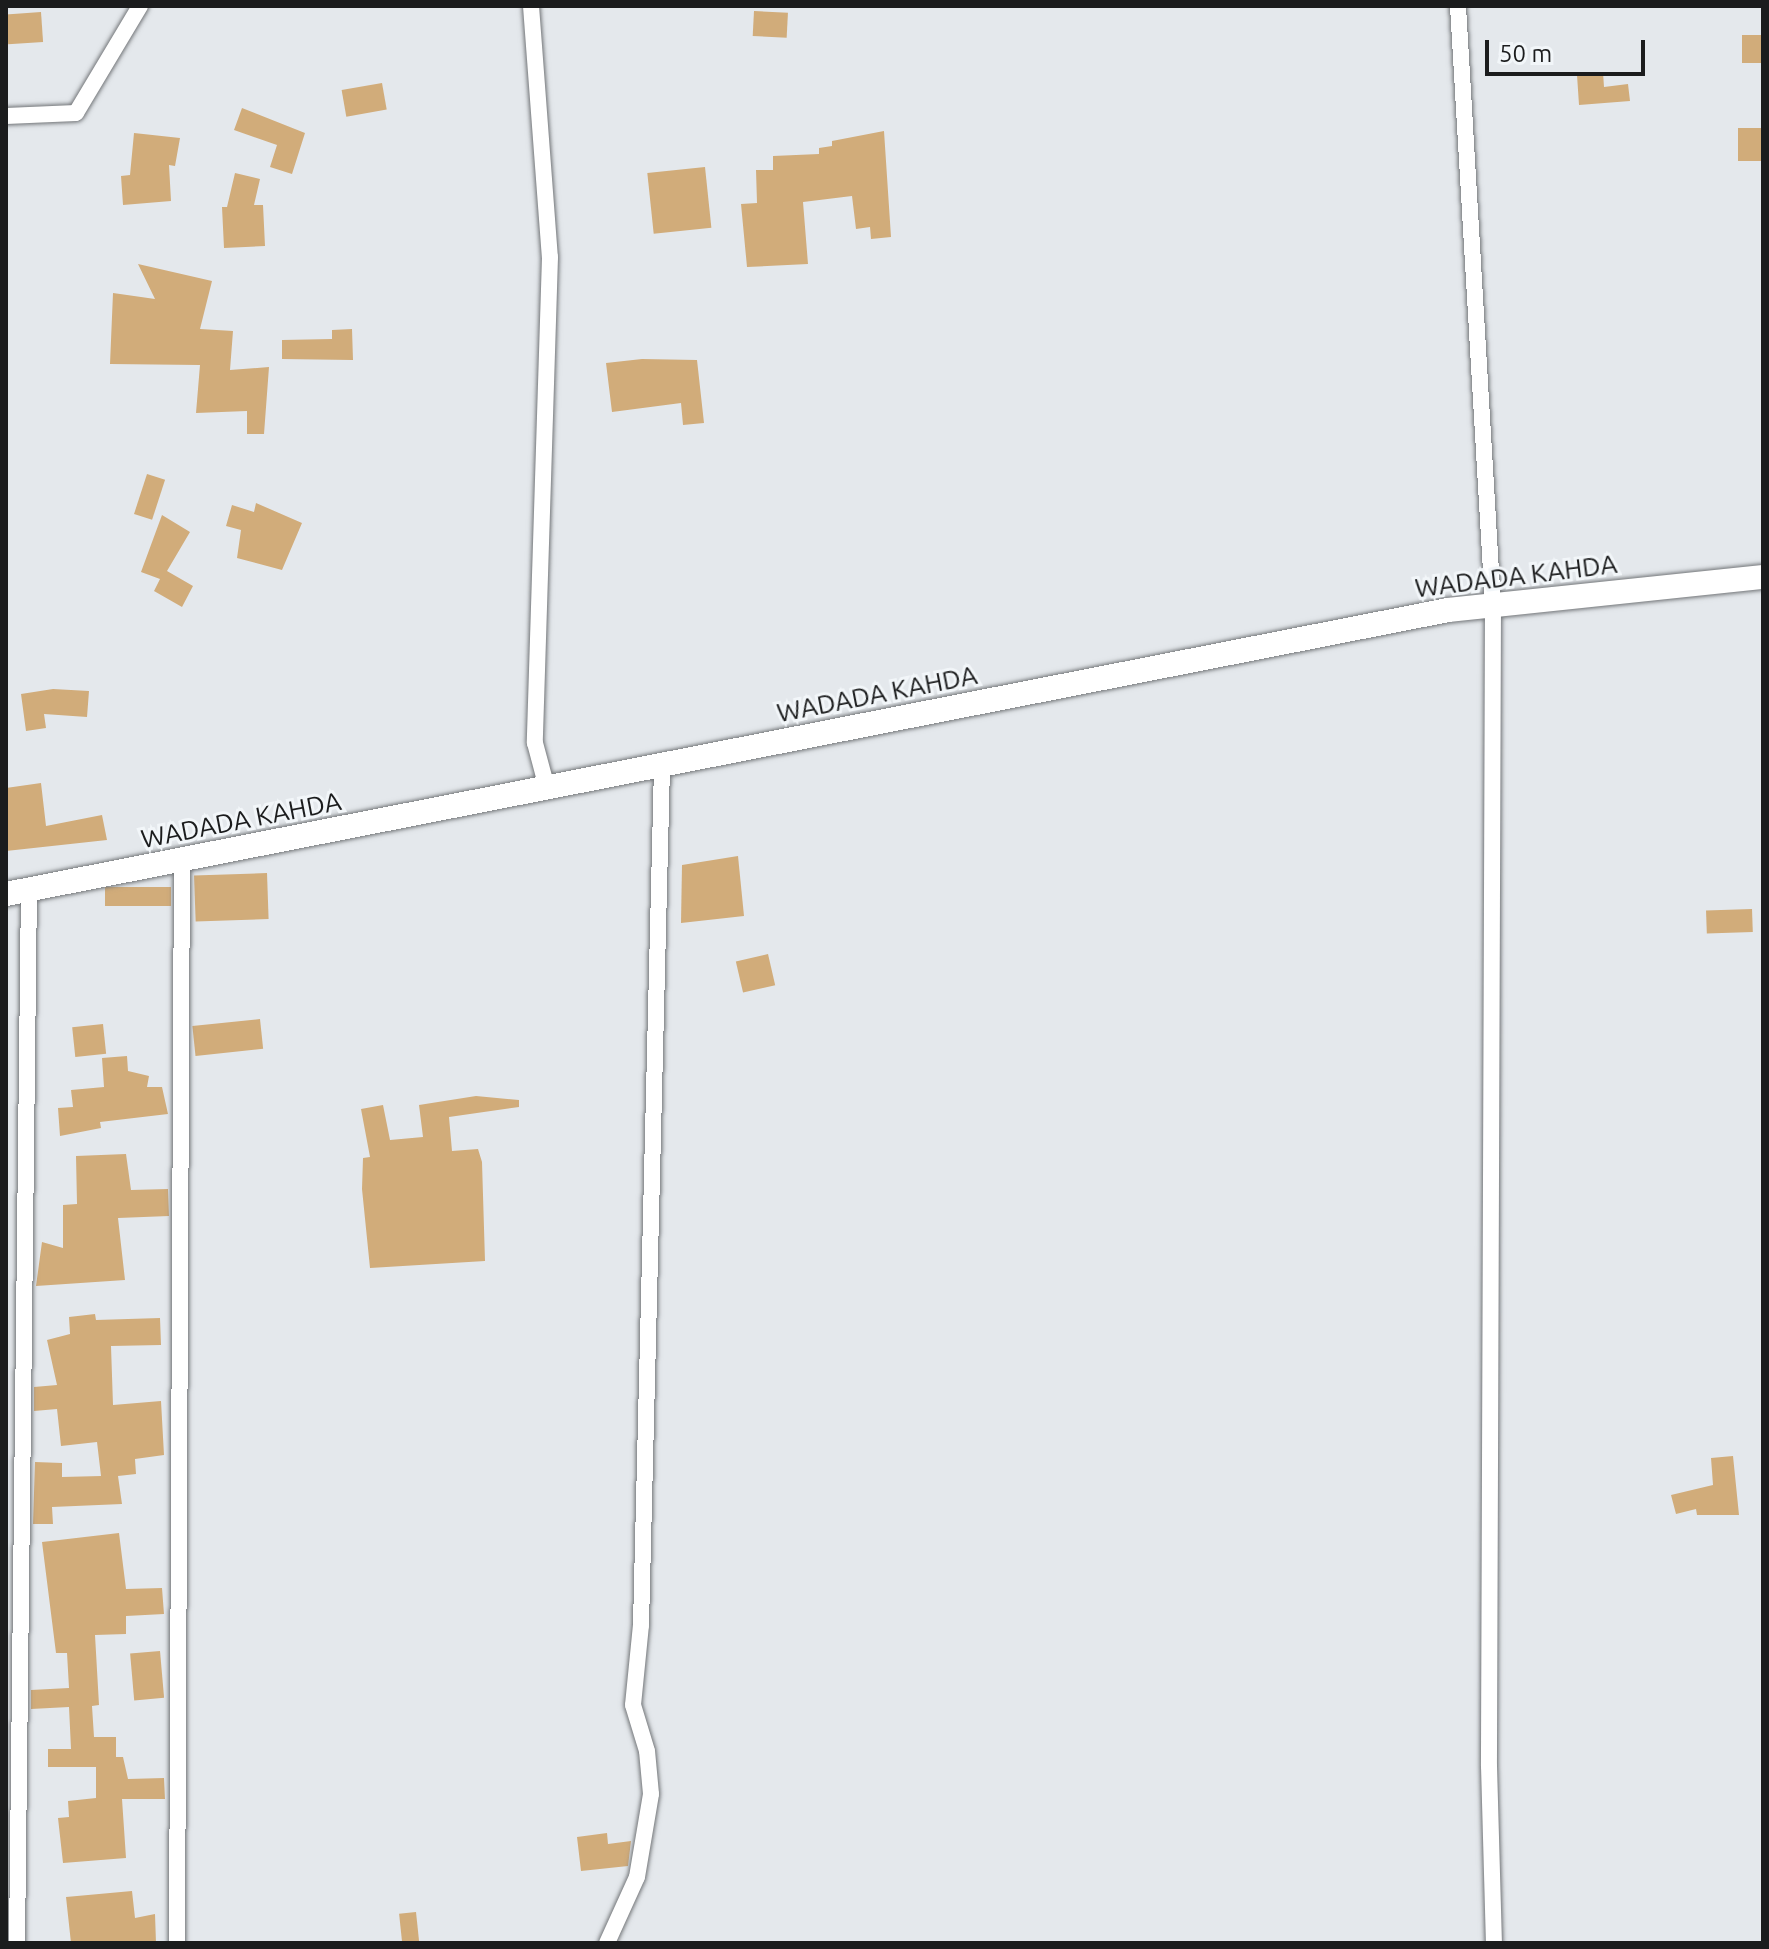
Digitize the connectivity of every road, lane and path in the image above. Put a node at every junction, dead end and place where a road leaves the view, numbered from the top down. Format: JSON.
{"nodes":[{"id":1,"x":140,"y":6,"type":"edge"},
{"id":2,"x":531,"y":6,"type":"edge"},
{"id":3,"x":1458,"y":6,"type":"edge"},
{"id":4,"x":6,"y":116,"type":"edge"},
{"id":5,"x":1763,"y":577,"type":"edge"},
{"id":6,"x":1493,"y":605,"type":"junction"},
{"id":7,"x":662,"y":765,"type":"junction"},
{"id":8,"x":547,"y":788,"type":"junction"},
{"id":9,"x":182,"y":860,"type":"junction"},
{"id":10,"x":17,"y":892,"type":"edge"},
{"id":11,"x":17,"y":1943,"type":"edge"},
{"id":12,"x":177,"y":1943,"type":"edge"},
{"id":13,"x":607,"y":1943,"type":"edge"},
{"id":14,"x":1494,"y":1943,"type":"edge"}],
"edges":[{"from":1,"to":4,"type":"street"},
{"from":2,"to":8,"type":"street"},
{"from":3,"to":6,"type":"street"},
{"from":5,"to":6,"type":"main road","name":"WADADA KAHDA"},
{"from":6,"to":7,"type":"main road","name":"WADADA KAHDA"},
{"from":6,"to":14,"type":"street"},
{"from":7,"to":8,"type":"main road","name":"WADADA KAHDA"},
{"from":7,"to":13,"type":"street"},
{"from":8,"to":9,"type":"main road","name":"WADADA KAHDA"},
{"from":9,"to":10,"type":"main road","name":"WADADA KAHDA"},
{"from":9,"to":12,"type":"street"},
{"from":10,"to":11,"type":"street"}]}
